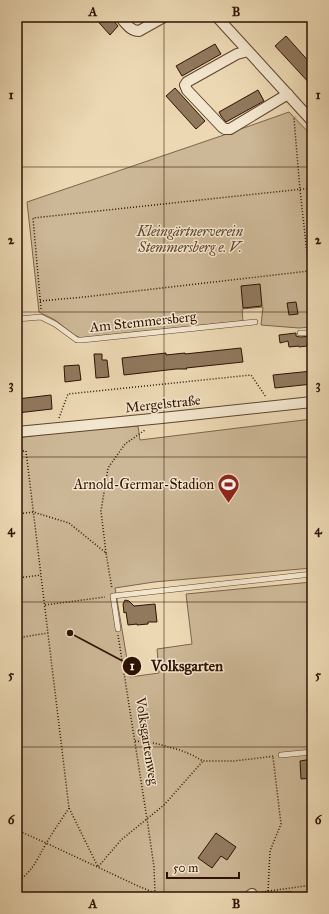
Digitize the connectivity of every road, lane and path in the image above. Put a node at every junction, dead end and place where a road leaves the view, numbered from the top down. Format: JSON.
{"nodes":[{"id":1,"x":120,"y":17,"type":"edge"},
{"id":2,"x":164,"y":17,"type":"edge"},
{"id":3,"x":221,"y":18,"type":"edge"},
{"id":4,"x":248,"y":51,"type":"junction"},
{"id":5,"x":288,"y":94,"type":"junction"},
{"id":6,"x":301,"y":109,"type":"junction"},
{"id":7,"x":312,"y":121,"type":"edge"},
{"id":8,"x":312,"y":188,"type":"edge"},
{"id":9,"x":300,"y":190,"type":"junction"},
{"id":10,"x":40,"y":301,"type":"junction"},
{"id":11,"x":41,"y":317,"type":"junction"},
{"id":12,"x":17,"y":319,"type":"edge"},
{"id":13,"x":255,"y":322,"type":"dead end"},
{"id":14,"x":312,"y":331,"type":"edge"},
{"id":15,"x":300,"y":333,"type":"dead end"},
{"id":16,"x":312,"y":402,"type":"edge"},
{"id":17,"x":272,"y":406,"type":"junction"},
{"id":18,"x":56,"y":428,"type":"junction"},
{"id":19,"x":145,"y":430,"type":"dead end"},
{"id":20,"x":17,"y":432,"type":"edge"},
{"id":21,"x":17,"y":451,"type":"edge"},
{"id":22,"x":34,"y":512,"type":"junction"},
{"id":23,"x":17,"y":514,"type":"edge"},
{"id":24,"x":106,"y":553,"type":"junction"},
{"id":25,"x":312,"y":574,"type":"edge"},
{"id":26,"x":41,"y":575,"type":"junction"},
{"id":27,"x":17,"y":578,"type":"edge"},
{"id":28,"x":112,"y":596,"type":"junction"},
{"id":29,"x":45,"y":605,"type":"junction"},
{"id":30,"x":118,"y":629,"type":"joint"},
{"id":31,"x":48,"y":633,"type":"junction"},
{"id":32,"x":23,"y":637,"type":"junction"},
{"id":33,"x":17,"y":638,"type":"edge"},
{"id":34,"x":17,"y":650,"type":"edge"},
{"id":35,"x":135,"y":741,"type":"junction"},
{"id":36,"x":312,"y":752,"type":"edge"},
{"id":37,"x":281,"y":755,"type":"joint"},
{"id":38,"x":273,"y":756,"type":"junction"},
{"id":39,"x":203,"y":761,"type":"junction"},
{"id":40,"x":69,"y":808,"type":"junction"},
{"id":41,"x":148,"y":819,"type":"junction"},
{"id":42,"x":17,"y":830,"type":"edge"},
{"id":43,"x":46,"y":843,"type":"junction"},
{"id":44,"x":98,"y":867,"type":"junction"},
{"id":45,"x":17,"y":882,"type":"edge"},
{"id":46,"x":312,"y":884,"type":"edge"},
{"id":47,"x":268,"y":891,"type":"junction"},
{"id":48,"x":155,"y":893,"type":"junction"},
{"id":49,"x":250,"y":896,"type":"edge"},
{"id":50,"x":160,"y":897,"type":"edge"}],
"edges":[{"from":1,"to":2,"type":"street"},
{"from":3,"to":4,"type":"street"},
{"from":4,"to":5,"type":"street"},
{"from":4,"to":5,"type":"street"},
{"from":5,"to":6,"type":"street"},
{"from":6,"to":7,"type":"street"},
{"from":6,"to":9,"type":"path"},
{"from":8,"to":9,"type":"path"},
{"from":9,"to":10,"type":"path"},
{"from":9,"to":10,"type":"path"},
{"from":10,"to":11,"type":"path"},
{"from":11,"to":12,"type":"lane"},
{"from":11,"to":13,"type":"lane","name":"Am Stemmersberg"},
{"from":14,"to":15,"type":"lane"},
{"from":16,"to":17,"type":"street","name":"Mergelstraße"},
{"from":17,"to":18,"type":"street","name":"Mergelstraße"},
{"from":17,"to":18,"type":"path"},
{"from":18,"to":20,"type":"street","name":"Mergelstraße"},
{"from":19,"to":24,"type":"path"},
{"from":21,"to":22,"type":"path"},
{"from":22,"to":23,"type":"path"},
{"from":22,"to":24,"type":"path"},
{"from":22,"to":26,"type":"path"},
{"from":24,"to":28,"type":"path"},
{"from":25,"to":28,"type":"lane"},
{"from":26,"to":27,"type":"path"},
{"from":26,"to":29,"type":"path"},
{"from":28,"to":29,"type":"path"},
{"from":28,"to":30,"type":"lane"},
{"from":29,"to":31,"type":"path"},
{"from":30,"to":35,"type":"path","name":"Volksgartenweg"},
{"from":31,"to":32,"type":"path"},
{"from":31,"to":40,"type":"path"},
{"from":32,"to":33,"type":"path"},
{"from":32,"to":34,"type":"path"},
{"from":35,"to":39,"type":"path"},
{"from":35,"to":41,"type":"path","name":"Volksgartenweg"},
{"from":36,"to":37,"type":"lane"},
{"from":37,"to":38,"type":"path"},
{"from":38,"to":39,"type":"path"},
{"from":38,"to":47,"type":"path"},
{"from":39,"to":41,"type":"path"},
{"from":40,"to":43,"type":"path"},
{"from":40,"to":44,"type":"path"},
{"from":41,"to":44,"type":"path"},
{"from":41,"to":48,"type":"path","name":"Volksgartenweg"},
{"from":42,"to":43,"type":"path"},
{"from":43,"to":44,"type":"path"},
{"from":43,"to":45,"type":"path"},
{"from":44,"to":48,"type":"path"},
{"from":46,"to":47,"type":"path"},
{"from":47,"to":49,"type":"path"},
{"from":48,"to":50,"type":"path"}]}
